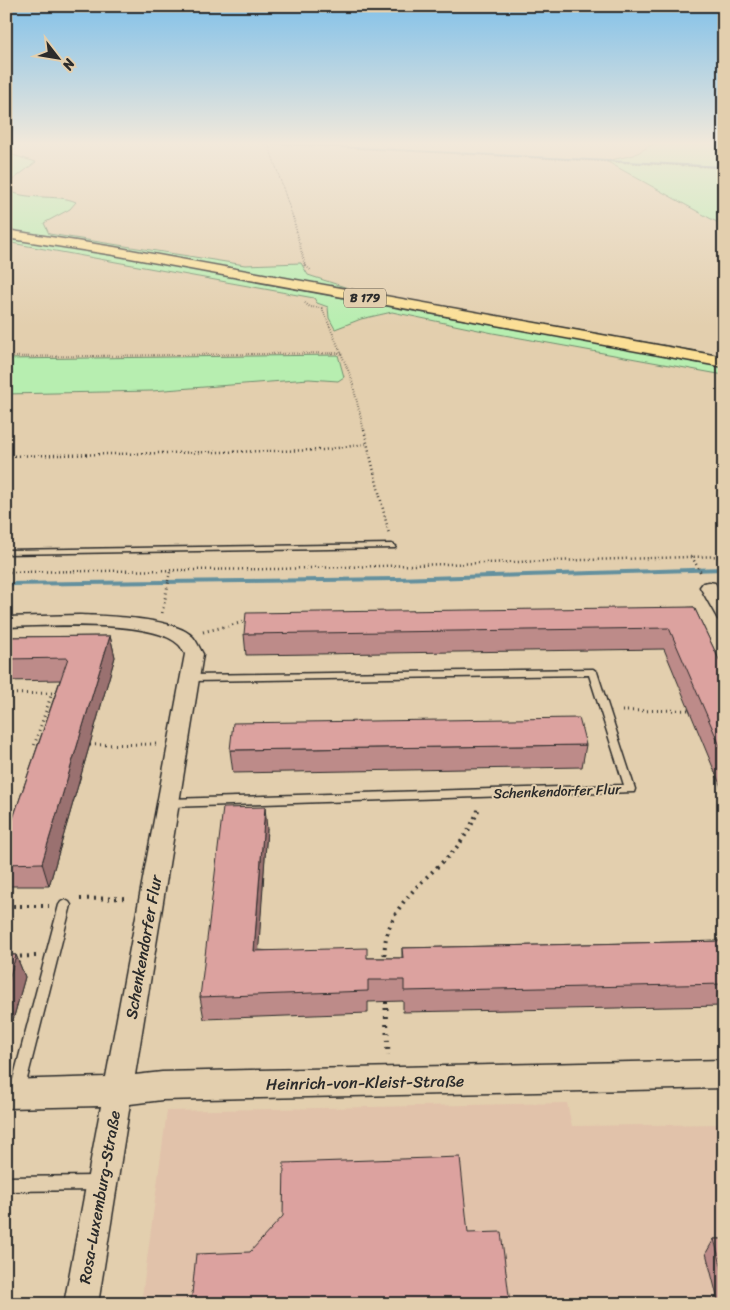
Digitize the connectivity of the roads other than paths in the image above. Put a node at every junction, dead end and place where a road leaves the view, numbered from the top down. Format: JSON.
{"nodes":[{"id":1,"x":6,"y":234,"type":"edge"},
{"id":2,"x":724,"y":362,"type":"edge"},
{"id":3,"x":392,"y":546,"type":"road end"},
{"id":4,"x":6,"y":552,"type":"edge"},
{"id":5,"x":709,"y":587,"type":"dead end"},
{"id":6,"x":724,"y":615,"type":"edge"},
{"id":7,"x":6,"y":622,"type":"edge"},
{"id":8,"x":192,"y":678,"type":"junction"},
{"id":9,"x":169,"y":803,"type":"junction"},
{"id":10,"x":65,"y":905,"type":"dead end"},
{"id":11,"x":724,"y":1074,"type":"edge"},
{"id":12,"x":117,"y":1091,"type":"junction"},
{"id":13,"x":11,"y":1094,"type":"edge"},
{"id":14,"x":102,"y":1183,"type":"junction"},
{"id":15,"x":6,"y":1184,"type":"edge"},
{"id":16,"x":81,"y":1304,"type":"edge"}],
"edges":[{"from":1,"to":2,"type":"main road","number":"B 179"},
{"from":3,"to":4,"type":"lane"},
{"from":5,"to":6,"type":"street"},
{"from":7,"to":8,"type":"street","name":"Schenkendorfer Flur"},
{"from":8,"to":9,"type":"street","name":"Schenkendorfer Flur"},
{"from":8,"to":9,"type":"lane","name":"Schenkendorfer Flur"},
{"from":9,"to":12,"type":"street","name":"Schenkendorfer Flur"},
{"from":10,"to":13,"type":"lane"},
{"from":11,"to":12,"type":"street","name":"Heinrich-von-Kleist-Straße"},
{"from":12,"to":13,"type":"street","name":"Heinrich-von-Kleist-Straße"},
{"from":12,"to":14,"type":"street","name":"Rosa-Luxemburg-Straße"},
{"from":14,"to":15,"type":"lane"},
{"from":14,"to":16,"type":"street","name":"Rosa-Luxemburg-Straße"}]}
